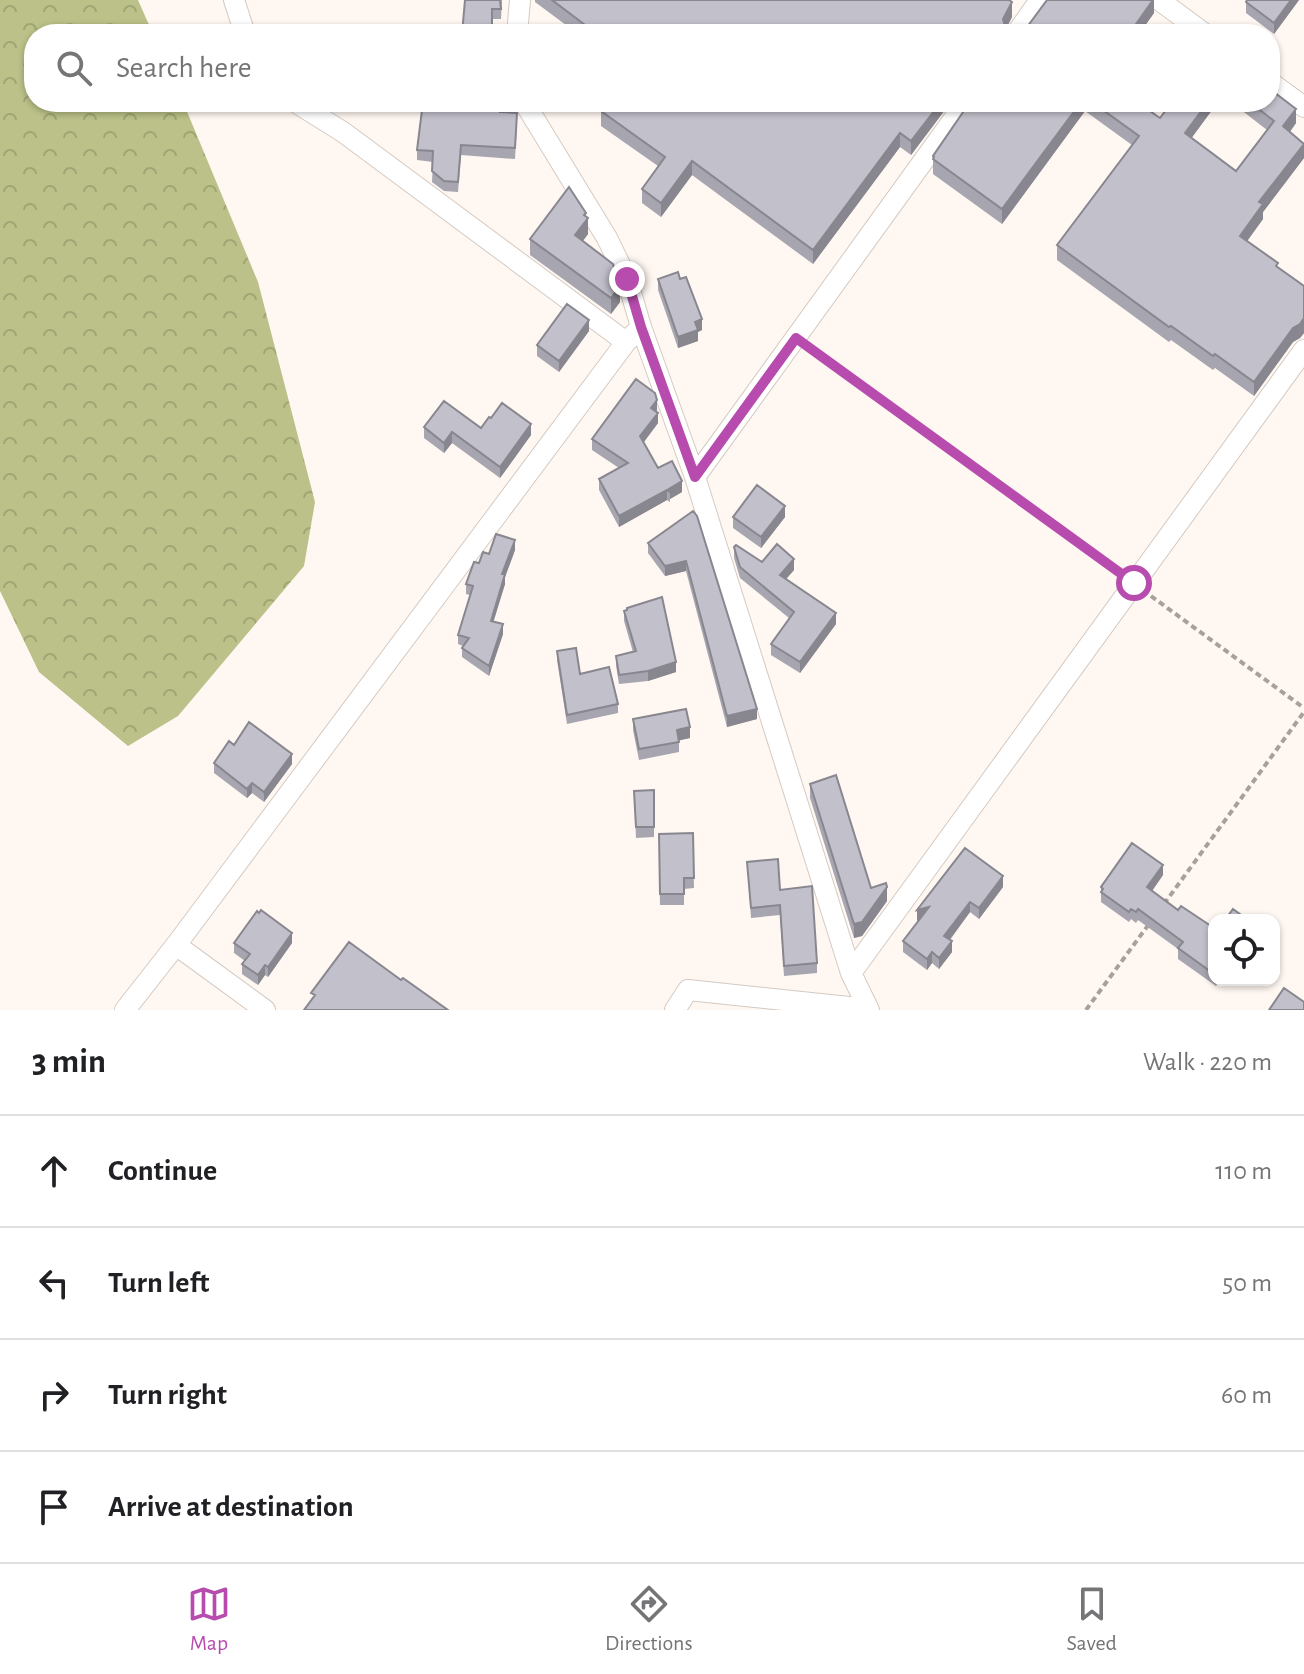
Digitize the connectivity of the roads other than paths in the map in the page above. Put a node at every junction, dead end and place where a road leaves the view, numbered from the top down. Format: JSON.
{"nodes":[{"id":1,"x":234,"y":0,"type":"edge"},
{"id":2,"x":520,"y":0,"type":"edge"},
{"id":3,"x":1040,"y":0,"type":"edge"},
{"id":4,"x":1159,"y":0,"type":"edge"},
{"id":5,"x":242,"y":24,"type":"edge"},
{"id":6,"x":518,"y":24,"type":"edge"},
{"id":7,"x":1023,"y":24,"type":"edge"},
{"id":8,"x":1191,"y":24,"type":"edge"},
{"id":9,"x":1280,"y":89,"type":"edge"},
{"id":10,"x":1304,"y":107,"type":"edge"},
{"id":11,"x":311,"y":112,"type":"edge"},
{"id":12,"x":530,"y":112,"type":"edge"},
{"id":13,"x":959,"y":112,"type":"edge"},
{"id":14,"x":633,"y":334,"type":"junction"},
{"id":15,"x":1304,"y":350,"type":"edge"},
{"id":16,"x":695,"y":477,"type":"junction"},
{"id":17,"x":176,"y":945,"type":"junction"},
{"id":18,"x":851,"y":973,"type":"junction"},
{"id":19,"x":125,"y":1010,"type":"edge"},
{"id":20,"x":265,"y":1010,"type":"edge"},
{"id":21,"x":675,"y":1010,"type":"edge"},
{"id":22,"x":869,"y":1010,"type":"edge"}],
"edges":[{"from":1,"to":5,"type":"street"},
{"from":2,"to":6,"type":"street"},
{"from":3,"to":7,"type":"street"},
{"from":4,"to":8,"type":"street"},
{"from":9,"to":10,"type":"street"},
{"from":11,"to":14,"type":"street"},
{"from":12,"to":14,"type":"street"},
{"from":13,"to":16,"type":"street"},
{"from":14,"to":16,"type":"street"},
{"from":14,"to":17,"type":"street"},
{"from":15,"to":18,"type":"street"},
{"from":16,"to":18,"type":"street"},
{"from":17,"to":19,"type":"street"},
{"from":17,"to":20,"type":"street"},
{"from":18,"to":22,"type":"street"},
{"from":21,"to":22,"type":"street"}]}
